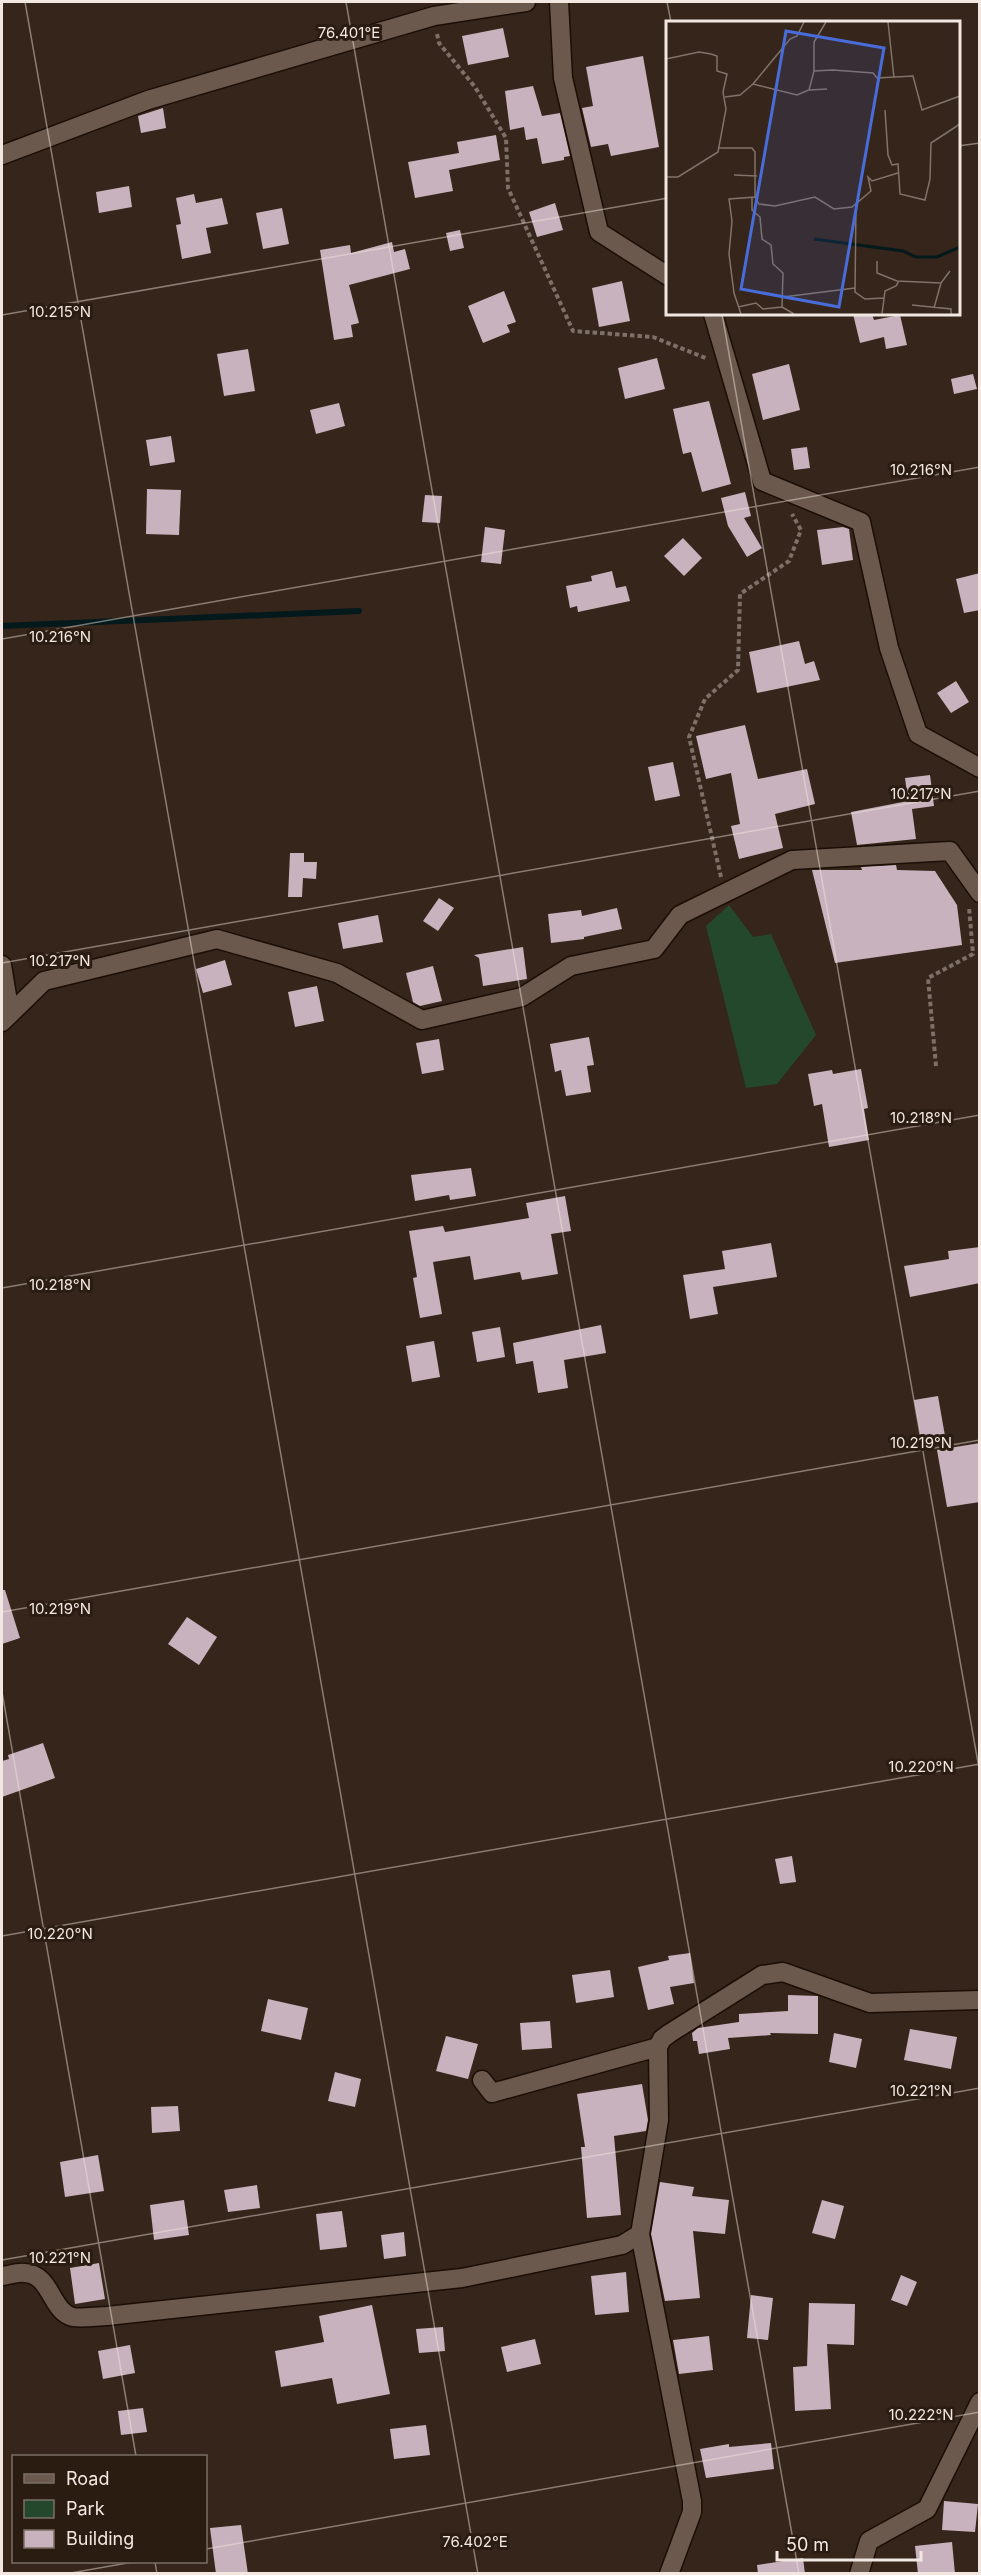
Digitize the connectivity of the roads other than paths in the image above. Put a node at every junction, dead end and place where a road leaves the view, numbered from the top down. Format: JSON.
{"nodes":[{"id":1,"x":526,"y":2,"type":"edge"},
{"id":2,"x":559,"y":2,"type":"edge"},
{"id":3,"x":2,"y":156,"type":"edge"},
{"id":4,"x":666,"y":275,"type":"edge"},
{"id":5,"x":713,"y":315,"type":"edge"},
{"id":6,"x":980,"y":768,"type":"edge"},
{"id":7,"x":980,"y":893,"type":"edge"},
{"id":8,"x":2,"y":965,"type":"edge"},
{"id":9,"x":6,"y":1018,"type":"edge"},
{"id":10,"x":980,"y":2000,"type":"edge"},
{"id":11,"x":658,"y":2047,"type":"junction"},
{"id":12,"x":482,"y":2080,"type":"dead end"},
{"id":13,"x":640,"y":2234,"type":"junction"},
{"id":14,"x":2,"y":2276,"type":"edge"},
{"id":15,"x":980,"y":2402,"type":"edge"},
{"id":16,"x":669,"y":2574,"type":"edge"},
{"id":17,"x":859,"y":2574,"type":"edge"}],
"edges":[{"from":1,"to":3,"type":"street"},
{"from":2,"to":4,"type":"street"},
{"from":5,"to":6,"type":"street"},
{"from":7,"to":9,"type":"street"},
{"from":8,"to":9,"type":"street"},
{"from":10,"to":11,"type":"street"},
{"from":11,"to":12,"type":"street"},
{"from":11,"to":13,"type":"street"},
{"from":13,"to":14,"type":"street"},
{"from":13,"to":16,"type":"street"},
{"from":15,"to":17,"type":"street"}]}
